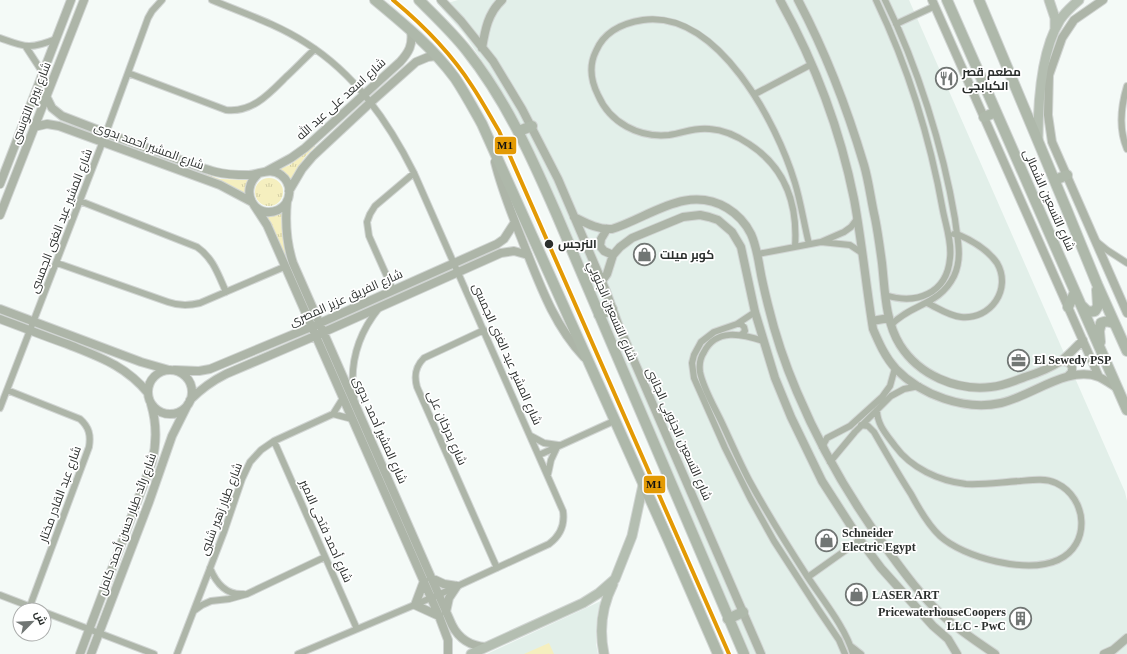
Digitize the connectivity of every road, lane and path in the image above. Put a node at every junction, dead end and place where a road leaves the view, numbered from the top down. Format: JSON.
{"nodes":[{"id":1,"x":71,"y":0,"type":"edge"},
{"id":2,"x":84,"y":0,"type":"edge"},
{"id":3,"x":162,"y":0,"type":"edge"},
{"id":4,"x":212,"y":0,"type":"edge"},
{"id":5,"x":375,"y":0,"type":"edge"},
{"id":6,"x":419,"y":0,"type":"edge"},
{"id":7,"x":441,"y":0,"type":"edge"},
{"id":8,"x":776,"y":0,"type":"edge"},
{"id":9,"x":780,"y":0,"type":"edge"},
{"id":10,"x":798,"y":0,"type":"edge"},
{"id":11,"x":876,"y":0,"type":"edge"},
{"id":12,"x":885,"y":0,"type":"edge"},
{"id":13,"x":947,"y":0,"type":"edge"},
{"id":14,"x":979,"y":0,"type":"edge"},
{"id":15,"x":1049,"y":0,"type":"edge"},
{"id":16,"x":1079,"y":0,"type":"edge"},
{"id":17,"x":1102,"y":0,"type":"edge"},
{"id":18,"x":499,"y":1,"type":"edge"},
{"id":19,"x":933,"y":3,"type":"edge"},
{"id":20,"x":787,"y":12,"type":"junction"},
{"id":21,"x":896,"y":24,"type":"junction"},
{"id":22,"x":1055,"y":29,"type":"junction"},
{"id":23,"x":411,"y":31,"type":"junction"},
{"id":24,"x":0,"y":38,"type":"edge"},
{"id":25,"x":56,"y":39,"type":"junction"},
{"id":26,"x":26,"y":47,"type":"junction"},
{"id":27,"x":482,"y":48,"type":"junction"},
{"id":28,"x":315,"y":49,"type":"junction"},
{"id":29,"x":436,"y":56,"type":"junction"},
{"id":30,"x":812,"y":64,"type":"junction"},
{"id":31,"x":43,"y":73,"type":"junction"},
{"id":32,"x":128,"y":73,"type":"junction"},
{"id":33,"x":1127,"y":86,"type":"edge"},
{"id":34,"x":840,"y":92,"type":"junction"},
{"id":35,"x":364,"y":94,"type":"junction"},
{"id":36,"x":755,"y":94,"type":"junction"},
{"id":37,"x":46,"y":96,"type":"junction"},
{"id":38,"x":825,"y":97,"type":"junction"},
{"id":39,"x":371,"y":102,"type":"junction"},
{"id":40,"x":846,"y":108,"type":"junction"},
{"id":41,"x":996,"y":112,"type":"junction"},
{"id":42,"x":831,"y":113,"type":"junction"},
{"id":43,"x":984,"y":117,"type":"junction"},
{"id":44,"x":532,"y":126,"type":"junction"},
{"id":45,"x":34,"y":127,"type":"junction"},
{"id":46,"x":519,"y":132,"type":"junction"},
{"id":47,"x":106,"y":133,"type":"junction"},
{"id":48,"x":1038,"y":139,"type":"junction"},
{"id":49,"x":103,"y":142,"type":"junction"},
{"id":50,"x":1127,"y":149,"type":"edge"},
{"id":51,"x":494,"y":151,"type":"junction"},
{"id":52,"x":7,"y":165,"type":"junction"},
{"id":53,"x":17,"y":169,"type":"junction"},
{"id":54,"x":267,"y":171,"type":"junction"},
{"id":55,"x":414,"y":173,"type":"junction"},
{"id":56,"x":258,"y":174,"type":"junction"},
{"id":57,"x":1066,"y":175,"type":"junction"},
{"id":58,"x":1055,"y":180,"type":"junction"},
{"id":59,"x":0,"y":184,"type":"edge"},
{"id":60,"x":289,"y":191,"type":"junction"},
{"id":61,"x":287,"y":201,"type":"junction"},
{"id":62,"x":80,"y":202,"type":"junction"},
{"id":63,"x":253,"y":204,"type":"junction"},
{"id":64,"x":0,"y":215,"type":"edge"},
{"id":65,"x":574,"y":217,"type":"junction"},
{"id":66,"x":857,"y":219,"type":"junction"},
{"id":67,"x":515,"y":222,"type":"junction"},
{"id":68,"x":607,"y":229,"type":"junction"},
{"id":69,"x":948,"y":234,"type":"junction"},
{"id":70,"x":957,"y":234,"type":"junction"},
{"id":71,"x":1094,"y":239,"type":"junction"},
{"id":72,"x":821,"y":242,"type":"junction"},
{"id":73,"x":809,"y":244,"type":"junction"},
{"id":74,"x":795,"y":247,"type":"junction"},
{"id":75,"x":862,"y":253,"type":"junction"},
{"id":76,"x":758,"y":254,"type":"junction"},
{"id":77,"x":528,"y":255,"type":"junction"},
{"id":78,"x":613,"y":255,"type":"junction"},
{"id":79,"x":56,"y":263,"type":"junction"},
{"id":80,"x":1127,"y":263,"type":"edge"},
{"id":81,"x":455,"y":264,"type":"junction"},
{"id":82,"x":284,"y":267,"type":"junction"},
{"id":83,"x":458,"y":272,"type":"junction"},
{"id":84,"x":602,"y":281,"type":"junction"},
{"id":85,"x":1097,"y":284,"type":"junction"},
{"id":86,"x":393,"y":290,"type":"junction"},
{"id":87,"x":226,"y":292,"type":"junction"},
{"id":88,"x":1075,"y":292,"type":"junction"},
{"id":89,"x":885,"y":295,"type":"junction"},
{"id":90,"x":927,"y":303,"type":"junction"},
{"id":91,"x":1125,"y":303,"type":"edge"},
{"id":92,"x":1080,"y":304,"type":"junction"},
{"id":93,"x":380,"y":306,"type":"junction"},
{"id":94,"x":1068,"y":307,"type":"junction"},
{"id":95,"x":0,"y":309,"type":"edge"},
{"id":96,"x":612,"y":309,"type":"junction"},
{"id":97,"x":755,"y":312,"type":"junction"},
{"id":98,"x":1127,"y":313,"type":"edge"},
{"id":99,"x":599,"y":315,"type":"junction"},
{"id":100,"x":0,"y":319,"type":"edge"},
{"id":101,"x":872,"y":321,"type":"junction"},
{"id":102,"x":890,"y":321,"type":"junction"},
{"id":103,"x":34,"y":322,"type":"junction"},
{"id":104,"x":319,"y":323,"type":"junction"},
{"id":105,"x":737,"y":324,"type":"junction"},
{"id":106,"x":1115,"y":324,"type":"junction"},
{"id":107,"x":311,"y":327,"type":"junction"},
{"id":108,"x":30,"y":330,"type":"junction"},
{"id":109,"x":484,"y":330,"type":"junction"},
{"id":110,"x":324,"y":332,"type":"junction"},
{"id":111,"x":741,"y":335,"type":"junction"},
{"id":112,"x":315,"y":336,"type":"junction"},
{"id":113,"x":1083,"y":340,"type":"junction"},
{"id":114,"x":763,"y":341,"type":"junction"},
{"id":115,"x":1101,"y":351,"type":"junction"},
{"id":116,"x":1127,"y":351,"type":"edge"},
{"id":117,"x":587,"y":360,"type":"junction"},
{"id":118,"x":1061,"y":361,"type":"junction"},
{"id":119,"x":895,"y":368,"type":"junction"},
{"id":120,"x":172,"y":370,"type":"junction"},
{"id":121,"x":1068,"y":376,"type":"junction"},
{"id":122,"x":1099,"y":377,"type":"junction"},
{"id":123,"x":919,"y":386,"type":"junction"},
{"id":124,"x":1117,"y":388,"type":"junction"},
{"id":125,"x":7,"y":390,"type":"junction"},
{"id":126,"x":148,"y":393,"type":"junction"},
{"id":127,"x":343,"y":398,"type":"junction"},
{"id":128,"x":189,"y":402,"type":"junction"},
{"id":129,"x":151,"y":404,"type":"junction"},
{"id":130,"x":355,"y":404,"type":"junction"},
{"id":131,"x":0,"y":408,"type":"edge"},
{"id":132,"x":876,"y":410,"type":"junction"},
{"id":133,"x":1127,"y":410,"type":"edge"},
{"id":134,"x":333,"y":414,"type":"junction"},
{"id":135,"x":352,"y":419,"type":"junction"},
{"id":136,"x":614,"y":421,"type":"junction"},
{"id":137,"x":861,"y":425,"type":"junction"},
{"id":138,"x":531,"y":436,"type":"junction"},
{"id":139,"x":274,"y":441,"type":"junction"},
{"id":140,"x":558,"y":445,"type":"junction"},
{"id":141,"x":822,"y":447,"type":"junction"},
{"id":142,"x":539,"y":455,"type":"junction"},
{"id":143,"x":810,"y":457,"type":"junction"},
{"id":144,"x":830,"y":462,"type":"junction"},
{"id":145,"x":816,"y":470,"type":"junction"},
{"id":146,"x":548,"y":475,"type":"junction"},
{"id":147,"x":643,"y":485,"type":"junction"},
{"id":148,"x":757,"y":495,"type":"junction"},
{"id":149,"x":750,"y":498,"type":"junction"},
{"id":150,"x":860,"y":540,"type":"junction"},
{"id":151,"x":325,"y":557,"type":"junction"},
{"id":152,"x":210,"y":568,"type":"junction"},
{"id":153,"x":498,"y":568,"type":"junction"},
{"id":154,"x":808,"y":577,"type":"junction"},
{"id":155,"x":428,"y":580,"type":"junction"},
{"id":156,"x":457,"y":586,"type":"junction"},
{"id":157,"x":247,"y":594,"type":"junction"},
{"id":158,"x":0,"y":595,"type":"edge"},
{"id":159,"x":435,"y":596,"type":"junction"},
{"id":160,"x":603,"y":596,"type":"junction"},
{"id":161,"x":19,"y":602,"type":"edge"},
{"id":162,"x":31,"y":602,"type":"edge"},
{"id":163,"x":825,"y":603,"type":"junction"},
{"id":164,"x":415,"y":605,"type":"junction"},
{"id":165,"x":818,"y":609,"type":"junction"},
{"id":166,"x":194,"y":611,"type":"junction"},
{"id":167,"x":743,"y":612,"type":"junction"},
{"id":168,"x":443,"y":614,"type":"junction"},
{"id":169,"x":52,"y":615,"type":"edge"},
{"id":170,"x":728,"y":619,"type":"junction"},
{"id":171,"x":957,"y":628,"type":"junction"},
{"id":172,"x":357,"y":629,"type":"junction"},
{"id":173,"x":89,"y":630,"type":"junction"},
{"id":174,"x":99,"y":634,"type":"junction"},
{"id":175,"x":1127,"y":638,"type":"edge"},
{"id":176,"x":948,"y":639,"type":"junction"},
{"id":177,"x":486,"y":647,"type":"junction"},
{"id":178,"x":852,"y":647,"type":"junction"},
{"id":179,"x":80,"y":654,"type":"edge"},
{"id":180,"x":90,"y":654,"type":"edge"},
{"id":181,"x":154,"y":654,"type":"edge"},
{"id":182,"x":177,"y":654,"type":"edge"},
{"id":183,"x":298,"y":654,"type":"edge"},
{"id":184,"x":448,"y":654,"type":"edge"},
{"id":185,"x":471,"y":654,"type":"edge"},
{"id":186,"x":604,"y":654,"type":"edge"},
{"id":187,"x":718,"y":654,"type":"edge"},
{"id":188,"x":744,"y":654,"type":"edge"},
{"id":189,"x":761,"y":654,"type":"edge"},
{"id":190,"x":845,"y":654,"type":"edge"},
{"id":191,"x":854,"y":654,"type":"edge"},
{"id":192,"x":861,"y":654,"type":"edge"},
{"id":193,"x":958,"y":654,"type":"edge"},
{"id":194,"x":995,"y":654,"type":"edge"},
{"id":195,"x":1104,"y":654,"type":"edge"}],
"edges":[{"from":1,"to":25,"type":"street","name":"شارع بيرم التونسى"},
{"from":2,"to":37,"type":"street","name":"شارع بيرم التونسى"},
{"from":3,"to":32,"type":"street","name":"شارع المشير عبد الغنى الجمسى"},
{"from":4,"to":28,"type":"street","name":"شارع المشير عبد الغنى الجمسى"},
{"from":5,"to":23,"type":"main road"},
{"from":6,"to":46,"type":"main road","name":"شارع التسعين الجنوبي"},
{"from":7,"to":27,"type":"street","name":"شارع التسعين الجنوبي الجانبى"},
{"from":8,"to":20,"type":"street"},
{"from":9,"to":20,"type":"street"},
{"from":10,"to":34,"type":"street"},
{"from":11,"to":69,"type":"street"},
{"from":12,"to":21,"type":"street"},
{"from":13,"to":41,"type":"main road","name":"شارع التسعين الشمالى"},
{"from":14,"to":48,"type":"main road","name":"شارع التسعين الشمالى"},
{"from":15,"to":22,"type":"main road"},
{"from":16,"to":22,"type":"main road"},
{"from":17,"to":57,"type":"street"},
{"from":18,"to":27,"type":"street"},
{"from":19,"to":21,"type":"street"},
{"from":19,"to":43,"type":"street"},
{"from":20,"to":30,"type":"street"},
{"from":21,"to":70,"type":"street"},
{"from":22,"to":48,"type":"main road"},
{"from":23,"to":29,"type":"main road"},
{"from":23,"to":35,"type":"street","name":"شارع اسعد على عبد الله"},
{"from":24,"to":26,"type":"street"},
{"from":25,"to":26,"type":"street"},
{"from":25,"to":31,"type":"street","name":"شارع بيرم التونسى"},
{"from":26,"to":31,"type":"street"},
{"from":27,"to":44,"type":"street","name":"شارع التسعين الجنوبي الجانبى"},
{"from":28,"to":32,"type":"street"},
{"from":28,"to":35,"type":"street","name":"شارع المشير عبد الغنى الجمسى"},
{"from":29,"to":39,"type":"street","name":"شارع اسعد على عبد الله"},
{"from":29,"to":51,"type":"main road"},
{"from":30,"to":36,"type":"street"},
{"from":30,"to":38,"type":"street"},
{"from":31,"to":52,"type":"street","name":"شارع بيرم التونسى"},
{"from":32,"to":47,"type":"street","name":"شارع المشير عبد الغنى الجمسى"},
{"from":33,"to":50,"type":"street"},
{"from":34,"to":38,"type":"street"},
{"from":34,"to":40,"type":"street"},
{"from":35,"to":39,"type":"street","name":"شارع المشير عبد الغنى الجمسى"},
{"from":35,"to":54,"type":"street","name":"شارع اسعد على عبد الله"},
{"from":36,"to":73,"type":"street"},
{"from":36,"to":74,"type":"street"},
{"from":37,"to":45,"type":"street","name":"شارع بيرم التونسى"},
{"from":37,"to":47,"type":"street","name":"شارع المشير أحمد بدوى"},
{"from":38,"to":42,"type":"street"},
{"from":39,"to":55,"type":"street","name":"شارع المشير عبد الغنى الجمسى"},
{"from":39,"to":60,"type":"street","name":"شارع اسعد على عبد الله"},
{"from":40,"to":42,"type":"street"},
{"from":40,"to":89,"type":"street"},
{"from":41,"to":43,"type":"main road"},
{"from":41,"to":88,"type":"main road","name":"شارع التسعين الشمالى"},
{"from":42,"to":66,"type":"street"},
{"from":43,"to":94,"type":"street"},
{"from":44,"to":46,"type":"main road"},
{"from":44,"to":65,"type":"street","name":"شارع التسعين الجنوبي الجانبى"},
{"from":45,"to":49,"type":"street","name":"شارع المشير أحمد بدوى"},
{"from":45,"to":53,"type":"street","name":"شارع بيرم التونسى"},
{"from":46,"to":99,"type":"main road","name":"شارع التسعين الجنوبي"},
{"from":47,"to":49,"type":"street","name":"شارع المشير عبد الغنى الجمسى"},
{"from":47,"to":56,"type":"street","name":"شارع المشير أحمد بدوى"},
{"from":48,"to":58,"type":"main road","name":"شارع التسعين الشمالى"},
{"from":49,"to":62,"type":"street","name":"شارع المشير عبد الغنى الجمسى"},
{"from":49,"to":63,"type":"street","name":"شارع المشير أحمد بدوى"},
{"from":51,"to":67,"type":"street"},
{"from":51,"to":117,"type":"main road"},
{"from":52,"to":53,"type":"street"},
{"from":52,"to":59,"type":"street","name":"شارع بيرم التونسى"},
{"from":53,"to":64,"type":"street","name":"شارع بيرم التونسى"},
{"from":54,"to":56,"type":"street"},
{"from":54,"to":60,"type":"street"},
{"from":55,"to":81,"type":"street","name":"شارع المشير عبد الغنى الجمسى"},
{"from":55,"to":86,"type":"street"},
{"from":56,"to":63,"type":"street"},
{"from":57,"to":58,"type":"main road"},
{"from":57,"to":71,"type":"street"},
{"from":58,"to":85,"type":"main road","name":"شارع التسعين الشمالى"},
{"from":60,"to":61,"type":"street"},
{"from":61,"to":63,"type":"street"},
{"from":61,"to":104,"type":"street","name":"شارع المشير أحمد بدوى"},
{"from":62,"to":79,"type":"street","name":"شارع المشير عبد الغنى الجمسى"},
{"from":62,"to":87,"type":"street"},
{"from":63,"to":82,"type":"street","name":"شارع المشير أحمد بدوى"},
{"from":65,"to":68,"type":"street"},
{"from":65,"to":84,"type":"street","name":"شارع التسعين الجنوبي الجانبى"},
{"from":66,"to":72,"type":"street"},
{"from":66,"to":75,"type":"street"},
{"from":67,"to":77,"type":"street"},
{"from":67,"to":81,"type":"street","name":"شارع الفريق عزيز المصرى"},
{"from":68,"to":76,"type":"street"},
{"from":68,"to":78,"type":"street"},
{"from":69,"to":70,"type":"street"},
{"from":69,"to":89,"type":"street"},
{"from":70,"to":90,"type":"street"},
{"from":70,"to":90,"type":"street"},
{"from":71,"to":80,"type":"street"},
{"from":71,"to":91,"type":"street"},
{"from":72,"to":73,"type":"street"},
{"from":72,"to":75,"type":"street"},
{"from":73,"to":74,"type":"street"},
{"from":74,"to":76,"type":"street"},
{"from":75,"to":101,"type":"street"},
{"from":76,"to":141,"type":"street"},
{"from":77,"to":83,"type":"street","name":"شارع الفريق عزيز المصرى"},
{"from":77,"to":117,"type":"street"},
{"from":78,"to":84,"type":"street"},
{"from":78,"to":97,"type":"street"},
{"from":79,"to":87,"type":"street"},
{"from":79,"to":103,"type":"street","name":"شارع المشير عبد الغنى الجمسى"},
{"from":81,"to":83,"type":"street","name":"شارع المشير عبد الغنى الجمسى"},
{"from":81,"to":86,"type":"street","name":"شارع الفريق عزيز المصرى"},
{"from":82,"to":87,"type":"street"},
{"from":82,"to":107,"type":"street","name":"شارع المشير أحمد بدوى"},
{"from":83,"to":93,"type":"street","name":"شارع الفريق عزيز المصرى"},
{"from":83,"to":109,"type":"street","name":"شارع المشير عبد الغنى الجمسى"},
{"from":84,"to":96,"type":"street","name":"شارع التسعين الجنوبي الجانبى"},
{"from":85,"to":92,"type":"main road"},
{"from":85,"to":106,"type":"main road","name":"شارع التسعين الشمالى"},
{"from":86,"to":104,"type":"street","name":"شارع الفريق عزيز المصرى"},
{"from":88,"to":92,"type":"main road","name":"شارع التسعين الشمالى"},
{"from":88,"to":94,"type":"main road"},
{"from":89,"to":102,"type":"street"},
{"from":90,"to":102,"type":"street"},
{"from":91,"to":98,"type":"street"},
{"from":92,"to":115,"type":"main road","name":"شارع التسعين الشمالى"},
{"from":93,"to":110,"type":"street","name":"شارع الفريق عزيز المصرى"},
{"from":93,"to":130,"type":"street"},
{"from":94,"to":113,"type":"street"},
{"from":95,"to":103,"type":"street","name":"شارع الفريق عزيز المصرى"},
{"from":96,"to":99,"type":"main road"},
{"from":96,"to":167,"type":"street","name":"شارع التسعين الجنوبي الجانبى"},
{"from":97,"to":105,"type":"street"},
{"from":97,"to":114,"type":"street"},
{"from":99,"to":170,"type":"main road","name":"شارع التسعين الجنوبي"},
{"from":100,"to":108,"type":"street"},
{"from":101,"to":102,"type":"street"},
{"from":101,"to":119,"type":"street"},
{"from":102,"to":118,"type":"street"},
{"from":103,"to":108,"type":"street","name":"شارع المشير عبد الغنى الجمسى"},
{"from":103,"to":120,"type":"street","name":"شارع الفريق عزيز المصرى"},
{"from":104,"to":107,"type":"street","name":"شارع الفريق عزيز المصرى"},
{"from":104,"to":110,"type":"street","name":"شارع المشير أحمد بدوى"},
{"from":105,"to":111,"type":"street"},
{"from":105,"to":149,"type":"street"},
{"from":106,"to":115,"type":"main road"},
{"from":106,"to":116,"type":"main road","name":"شارع التسعين الشمالى"},
{"from":107,"to":112,"type":"street","name":"شارع المشير أحمد بدوى"},
{"from":107,"to":120,"type":"street","name":"شارع الفريق عزيز المصرى"},
{"from":108,"to":125,"type":"street","name":"شارع المشير عبد الغنى الجمسى"},
{"from":108,"to":126,"type":"street"},
{"from":109,"to":138,"type":"street","name":"شارع المشير عبد الغنى الجمسى"},
{"from":109,"to":153,"type":"street","name":"شارع بدرخان على"},
{"from":110,"to":112,"type":"street","name":"شارع الفريق عزيز المصرى"},
{"from":110,"to":130,"type":"street","name":"شارع المشير أحمد بدوى"},
{"from":111,"to":114,"type":"street"},
{"from":111,"to":148,"type":"street"},
{"from":112,"to":127,"type":"street","name":"شارع المشير أحمد بدوى"},
{"from":112,"to":128,"type":"street","name":"شارع الفريق عزيز المصرى"},
{"from":113,"to":118,"type":"street"},
{"from":113,"to":122,"type":"street"},
{"from":114,"to":143,"type":"street"},
{"from":115,"to":124,"type":"main road","name":"شارع التسعين الشمالى"},
{"from":117,"to":136,"type":"main road"},
{"from":118,"to":121,"type":"street"},
{"from":119,"to":123,"type":"street"},
{"from":119,"to":141,"type":"street"},
{"from":120,"to":126,"type":"street"},
{"from":120,"to":128,"type":"street"},
{"from":121,"to":122,"type":"street"},
{"from":121,"to":123,"type":"street"},
{"from":122,"to":124,"type":"street"},
{"from":123,"to":132,"type":"street"},
{"from":124,"to":133,"type":"main road","name":"شارع التسعين الشمالى"},
{"from":125,"to":131,"type":"street","name":"شارع المشير عبد الغنى الجمسى"},
{"from":125,"to":162,"type":"street","name":"شارع عبد القادر مختار"},
{"from":126,"to":129,"type":"street"},
{"from":127,"to":134,"type":"street"},
{"from":127,"to":135,"type":"street","name":"شارع المشير أحمد بدوى"},
{"from":128,"to":129,"type":"street"},
{"from":128,"to":174,"type":"street","name":"شارع رائد طيار حسن أحمد كامل"},
{"from":129,"to":173,"type":"street","name":"شارع رائد طيار حسن أحمد كامل"},
{"from":130,"to":155,"type":"street","name":"شارع المشير أحمد بدوى"},
{"from":132,"to":137,"type":"street"},
{"from":132,"to":137,"type":"street"},
{"from":134,"to":135,"type":"street"},
{"from":134,"to":139,"type":"street","name":"شارع طيار زهير شلبى"},
{"from":135,"to":155,"type":"street","name":"شارع المشير أحمد بدوى"},
{"from":136,"to":140,"type":"street"},
{"from":136,"to":147,"type":"main road"},
{"from":137,"to":144,"type":"street"},
{"from":138,"to":140,"type":"street"},
{"from":138,"to":142,"type":"street","name":"شارع المشير عبد الغنى الجمسى"},
{"from":139,"to":151,"type":"street","name":"شارع أحمد فتحى الامير"},
{"from":139,"to":152,"type":"street","name":"شارع طيار زهير شلبى"},
{"from":140,"to":142,"type":"street"},
{"from":140,"to":146,"type":"street"},
{"from":141,"to":143,"type":"street"},
{"from":141,"to":144,"type":"street"},
{"from":142,"to":146,"type":"street","name":"شارع المشير عبد الغنى الجمسى"},
{"from":143,"to":145,"type":"street"},
{"from":144,"to":145,"type":"street"},
{"from":144,"to":171,"type":"street"},
{"from":145,"to":150,"type":"street"},
{"from":146,"to":153,"type":"street","name":"شارع المشير عبد الغنى الجمسى"},
{"from":147,"to":160,"type":"main road"},
{"from":147,"to":187,"type":"main road"},
{"from":148,"to":149,"type":"street"},
{"from":148,"to":154,"type":"street"},
{"from":149,"to":165,"type":"street"},
{"from":150,"to":154,"type":"street"},
{"from":150,"to":176,"type":"street"},
{"from":151,"to":157,"type":"street"},
{"from":151,"to":172,"type":"street","name":"شارع أحمد فتحى الامير"},
{"from":152,"to":157,"type":"street"},
{"from":152,"to":166,"type":"street","name":"شارع طيار زهير شلبى"},
{"from":153,"to":156,"type":"street","name":"شارع المشير عبد الغنى الجمسى"},
{"from":154,"to":163,"type":"street"},
{"from":155,"to":156,"type":"street"},
{"from":155,"to":159,"type":"street","name":"شارع المشير أحمد بدوى"},
{"from":155,"to":164,"type":"street"},
{"from":156,"to":159,"type":"street","name":"شارع المشير عبد الغنى الجمسى"},
{"from":156,"to":168,"type":"street"},
{"from":157,"to":166,"type":"street"},
{"from":158,"to":161,"type":"street"},
{"from":159,"to":164,"type":"street","name":"شارع المشير عبد الغنى الجمسى"},
{"from":159,"to":168,"type":"street","name":"شارع المشير أحمد بدوى"},
{"from":160,"to":177,"type":"main road"},
{"from":160,"to":186,"type":"main road"},
{"from":163,"to":165,"type":"street"},
{"from":163,"to":178,"type":"street"},
{"from":164,"to":168,"type":"street"},
{"from":164,"to":172,"type":"street","name":"شارع المشير عبد الغنى الجمسى"},
{"from":165,"to":190,"type":"street"},
{"from":166,"to":182,"type":"street","name":"شارع طيار زهير شلبى"},
{"from":167,"to":170,"type":"main road"},
{"from":167,"to":189,"type":"street","name":"شارع التسعين الجنوبي الجانبى"},
{"from":168,"to":177,"type":"street","name":"شارع المشير أحمد بدوى"},
{"from":168,"to":184,"type":"street","name":"شارع المشير أحمد بدوى"},
{"from":169,"to":173,"type":"street"},
{"from":170,"to":188,"type":"main road","name":"شارع التسعين الجنوبي"},
{"from":171,"to":176,"type":"street"},
{"from":171,"to":194,"type":"street"},
{"from":172,"to":183,"type":"street","name":"شارع المشير عبد الغنى الجمسى"},
{"from":173,"to":174,"type":"street"},
{"from":173,"to":179,"type":"street","name":"شارع رائد طيار حسن أحمد كامل"},
{"from":174,"to":180,"type":"street","name":"شارع رائد طيار حسن أحمد كامل"},
{"from":174,"to":181,"type":"street"},
{"from":175,"to":195,"type":"street"},
{"from":176,"to":193,"type":"street"},
{"from":177,"to":185,"type":"main road"},
{"from":178,"to":191,"type":"street"},
{"from":178,"to":192,"type":"street"}]}
